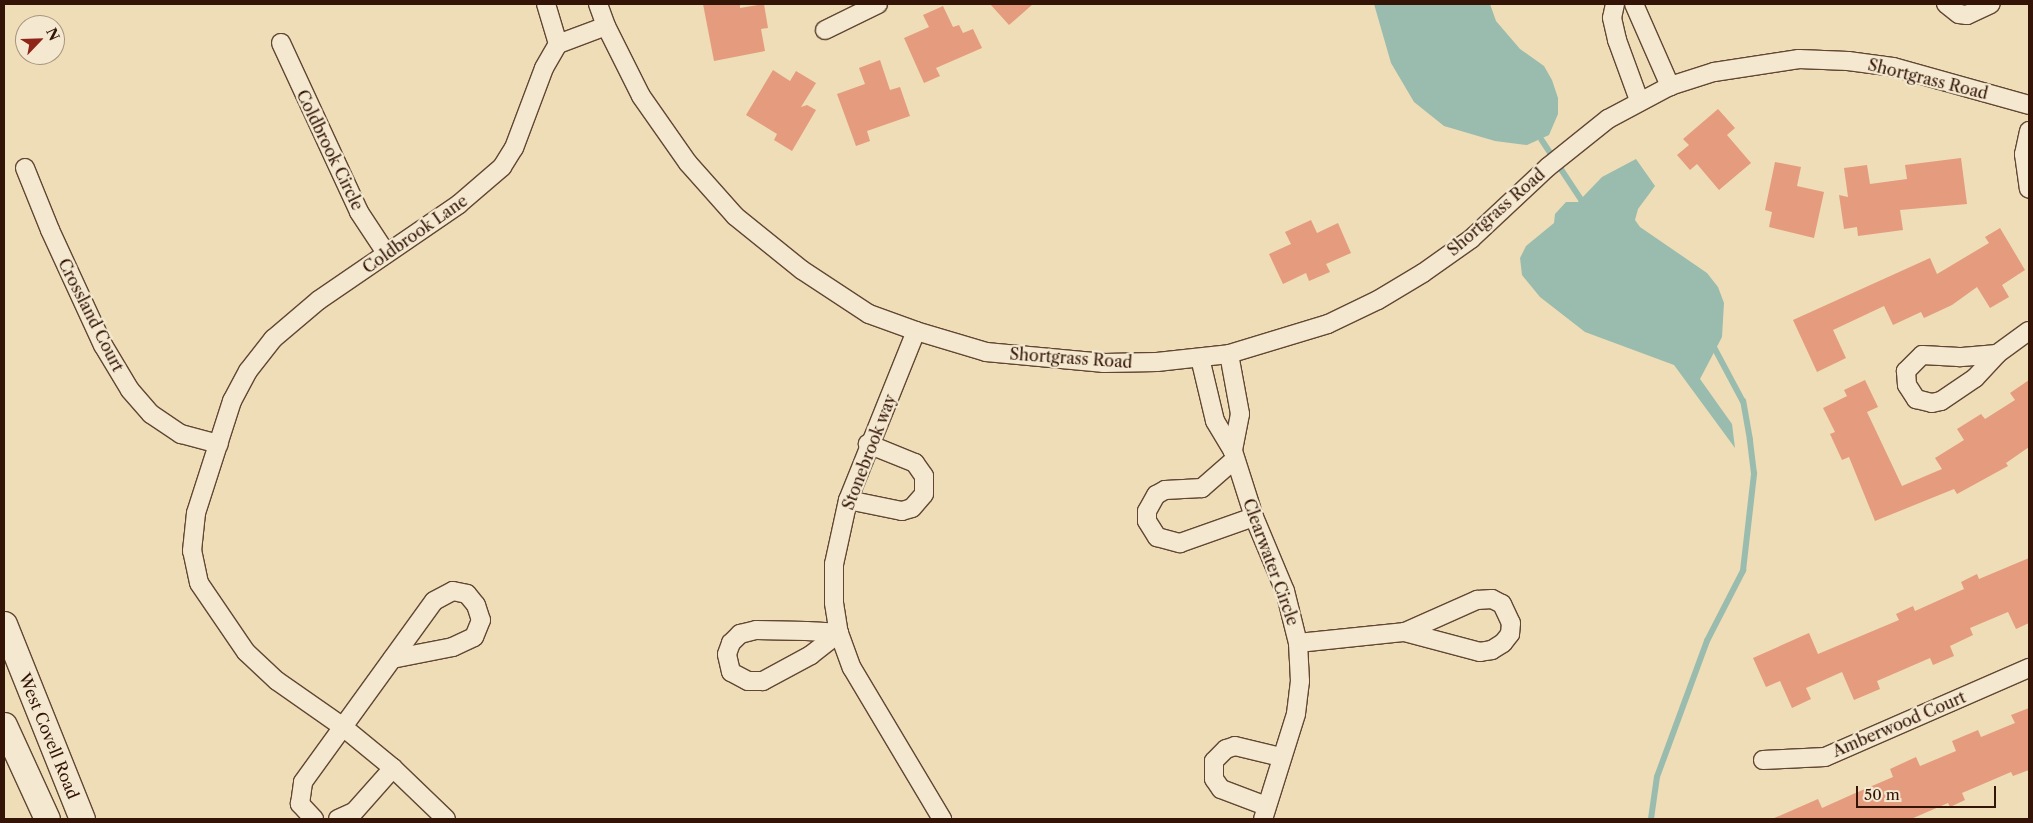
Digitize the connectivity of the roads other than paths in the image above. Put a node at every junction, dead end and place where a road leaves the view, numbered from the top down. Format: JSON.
{"nodes":[{"id":1,"x":546,"y":4,"type":"edge"},
{"id":2,"x":598,"y":4,"type":"edge"},
{"id":3,"x":878,"y":4,"type":"edge"},
{"id":4,"x":1615,"y":4,"type":"edge"},
{"id":5,"x":1634,"y":4,"type":"edge"},
{"id":6,"x":1946,"y":4,"type":"edge"},
{"id":7,"x":1991,"y":4,"type":"edge"},
{"id":8,"x":606,"y":26,"type":"junction"},
{"id":9,"x":825,"y":30,"type":"dead end"},
{"id":10,"x":281,"y":43,"type":"dead end"},
{"id":11,"x":558,"y":44,"type":"junction"},
{"id":12,"x":1670,"y":86,"type":"junction"},
{"id":13,"x":1639,"y":100,"type":"junction"},
{"id":14,"x":2029,"y":104,"type":"edge"},
{"id":15,"x":2029,"y":131,"type":"edge"},
{"id":16,"x":25,"y":168,"type":"dead end"},
{"id":17,"x":2029,"y":189,"type":"edge"},
{"id":18,"x":386,"y":253,"type":"junction"},
{"id":19,"x":916,"y":331,"type":"junction"},
{"id":20,"x":2029,"y":331,"type":"edge"},
{"id":21,"x":1229,"y":354,"type":"junction"},
{"id":22,"x":1997,"y":354,"type":"junction"},
{"id":23,"x":1200,"y":358,"type":"junction"},
{"id":24,"x":218,"y":444,"type":"junction"},
{"id":25,"x":868,"y":444,"type":"junction"},
{"id":26,"x":1234,"y":456,"type":"junction"},
{"id":27,"x":848,"y":500,"type":"junction"},
{"id":28,"x":1254,"y":517,"type":"junction"},
{"id":29,"x":4,"y":624,"type":"edge"},
{"id":30,"x":1405,"y":632,"type":"junction"},
{"id":31,"x":839,"y":633,"type":"junction"},
{"id":32,"x":1298,"y":643,"type":"junction"},
{"id":33,"x":392,"y":659,"type":"junction"},
{"id":34,"x":2029,"y":668,"type":"edge"},
{"id":35,"x":4,"y":725,"type":"edge"},
{"id":36,"x":344,"y":727,"type":"junction"},
{"id":37,"x":1281,"y":757,"type":"junction"},
{"id":38,"x":1763,"y":760,"type":"dead end"},
{"id":39,"x":393,"y":768,"type":"junction"},
{"id":40,"x":1264,"y":813,"type":"edge"},
{"id":41,"x":47,"y":819,"type":"edge"},
{"id":42,"x":82,"y":819,"type":"edge"},
{"id":43,"x":314,"y":819,"type":"edge"},
{"id":44,"x":338,"y":819,"type":"edge"},
{"id":45,"x":446,"y":819,"type":"edge"},
{"id":46,"x":942,"y":819,"type":"edge"}],
"edges":[{"from":1,"to":11,"type":"street"},
{"from":2,"to":8,"type":"street","name":"Shortgrass Road"},
{"from":3,"to":9,"type":"street"},
{"from":4,"to":13,"type":"street"},
{"from":5,"to":12,"type":"street"},
{"from":6,"to":7,"type":"street"},
{"from":8,"to":11,"type":"street"},
{"from":8,"to":19,"type":"street","name":"Shortgrass Road"},
{"from":10,"to":18,"type":"street","name":"Coldbrook Circle"},
{"from":11,"to":18,"type":"street","name":"Coldbrook Lane"},
{"from":12,"to":13,"type":"street","name":"Shortgrass Road"},
{"from":12,"to":14,"type":"street","name":"Shortgrass Road"},
{"from":13,"to":21,"type":"street","name":"Shortgrass Road"},
{"from":15,"to":17,"type":"street"},
{"from":16,"to":24,"type":"street","name":"Crossland Court"},
{"from":18,"to":24,"type":"street","name":"Coldbrook Lane"},
{"from":19,"to":23,"type":"street","name":"Shortgrass Road"},
{"from":19,"to":25,"type":"street","name":"Stonebrook way"},
{"from":20,"to":22,"type":"street"},
{"from":21,"to":23,"type":"street","name":"Shortgrass Road"},
{"from":21,"to":26,"type":"street"},
{"from":22,"to":22,"type":"street"},
{"from":23,"to":26,"type":"street","name":"Clearwater Circle"},
{"from":24,"to":36,"type":"street","name":"Coldbrook Lane"},
{"from":25,"to":27,"type":"street","name":"Stonebrook way"},
{"from":25,"to":27,"type":"street"},
{"from":26,"to":28,"type":"street","name":"Clearwater Circle"},
{"from":26,"to":28,"type":"street"},
{"from":27,"to":31,"type":"street","name":"Stonebrook way"},
{"from":28,"to":32,"type":"street","name":"Clearwater Circle"},
{"from":29,"to":42,"type":"street","name":"West Covell Road"},
{"from":30,"to":30,"type":"street"},
{"from":30,"to":32,"type":"street"},
{"from":31,"to":31,"type":"street"},
{"from":31,"to":46,"type":"street","name":"Stonebrook way"},
{"from":32,"to":37,"type":"street","name":"Clearwater Circle"},
{"from":33,"to":33,"type":"street"},
{"from":33,"to":36,"type":"street"},
{"from":34,"to":38,"type":"street","name":"Amberwood Court"},
{"from":35,"to":41,"type":"street","name":"West Covell Road"},
{"from":36,"to":39,"type":"street","name":"Coldbrook Lane"},
{"from":36,"to":43,"type":"street"},
{"from":37,"to":40,"type":"street","name":"Clearwater Circle"},
{"from":37,"to":40,"type":"street"},
{"from":39,"to":44,"type":"street"},
{"from":39,"to":45,"type":"street","name":"Coldbrook Lane"}]}
